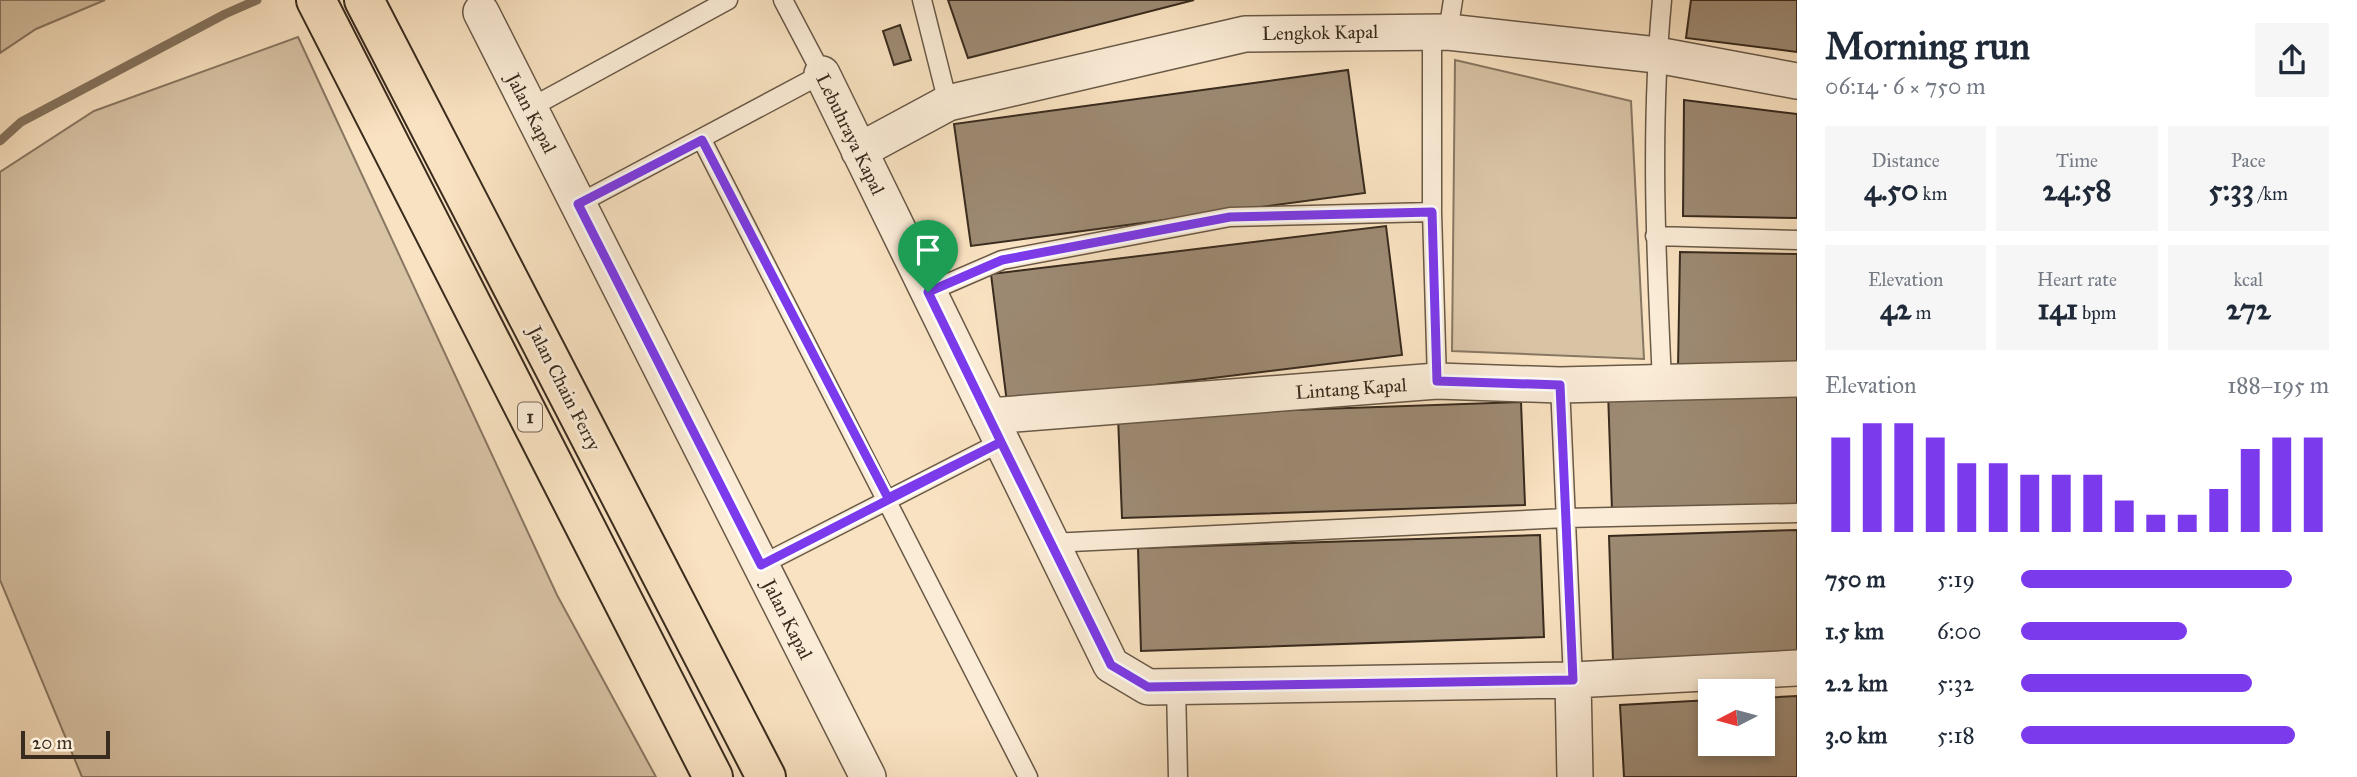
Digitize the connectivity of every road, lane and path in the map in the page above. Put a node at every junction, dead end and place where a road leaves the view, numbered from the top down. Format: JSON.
{"nodes":[{"id":1,"x":316,"y":0,"type":"edge"},
{"id":2,"x":364,"y":0,"type":"edge"},
{"id":3,"x":728,"y":0,"type":"edge"},
{"id":4,"x":783,"y":0,"type":"edge"},
{"id":5,"x":922,"y":0,"type":"edge"},
{"id":6,"x":1662,"y":0,"type":"edge"},
{"id":7,"x":481,"y":12,"type":"dead end"},
{"id":8,"x":1445,"y":21,"type":"edge"},
{"id":9,"x":1657,"y":55,"type":"junction"},
{"id":10,"x":822,"y":74,"type":"junction"},
{"id":11,"x":1797,"y":81,"type":"edge"},
{"id":12,"x":948,"y":103,"type":"junction"},
{"id":13,"x":530,"y":108,"type":"junction"},
{"id":14,"x":702,"y":140,"type":"junction"},
{"id":15,"x":859,"y":151,"type":"junction"},
{"id":16,"x":578,"y":204,"type":"junction"},
{"id":17,"x":1432,"y":212,"type":"junction"},
{"id":18,"x":1655,"y":236,"type":"junction"},
{"id":19,"x":1797,"y":240,"type":"edge"},
{"id":20,"x":928,"y":292,"type":"junction"},
{"id":21,"x":1797,"y":379,"type":"edge"},
{"id":22,"x":1437,"y":381,"type":"junction"},
{"id":23,"x":1662,"y":382,"type":"junction"},
{"id":24,"x":1560,"y":385,"type":"junction"},
{"id":25,"x":995,"y":429,"type":"junction"},
{"id":26,"x":888,"y":498,"type":"junction"},
{"id":27,"x":1797,"y":513,"type":"edge"},
{"id":28,"x":1566,"y":518,"type":"junction"},
{"id":29,"x":1051,"y":543,"type":"junction"},
{"id":30,"x":761,"y":565,"type":"junction"},
{"id":31,"x":1797,"y":668,"type":"edge"},
{"id":32,"x":1573,"y":680,"type":"junction"},
{"id":33,"x":1176,"y":686,"type":"junction"},
{"id":34,"x":713,"y":777,"type":"edge"},
{"id":35,"x":766,"y":777,"type":"edge"},
{"id":36,"x":869,"y":777,"type":"edge"},
{"id":37,"x":1028,"y":777,"type":"edge"},
{"id":38,"x":1178,"y":777,"type":"edge"},
{"id":39,"x":1575,"y":777,"type":"edge"}],
"edges":[{"from":1,"to":34,"type":"highway","number":"1"},
{"from":2,"to":35,"type":"highway","name":"Jalan Chain Ferry","number":"1"},
{"from":3,"to":13,"type":"lane"},
{"from":4,"to":10,"type":"lane","name":"Lebuhraya Kapal"},
{"from":5,"to":12,"type":"lane"},
{"from":6,"to":9,"type":"lane"},
{"from":7,"to":13,"type":"street","name":"Jalan Kapal"},
{"from":8,"to":9,"type":"street","name":"Lengkok Kapal"},
{"from":8,"to":12,"type":"street","name":"Lengkok Kapal"},
{"from":8,"to":17,"type":"lane"},
{"from":9,"to":11,"type":"street","name":"Lengkok Kapal"},
{"from":9,"to":18,"type":"lane"},
{"from":10,"to":14,"type":"lane"},
{"from":10,"to":15,"type":"street","name":"Lebuhraya Kapal"},
{"from":12,"to":15,"type":"street","name":"Lengkok Kapal"},
{"from":13,"to":16,"type":"street","name":"Jalan Kapal"},
{"from":14,"to":16,"type":"lane"},
{"from":14,"to":26,"type":"lane"},
{"from":15,"to":20,"type":"street","name":"Lebuhraya Kapal"},
{"from":16,"to":30,"type":"street","name":"Jalan Kapal"},
{"from":17,"to":20,"type":"lane"},
{"from":17,"to":22,"type":"lane"},
{"from":18,"to":19,"type":"lane"},
{"from":18,"to":23,"type":"lane"},
{"from":20,"to":25,"type":"street","name":"Lebuhraya Kapal"},
{"from":21,"to":23,"type":"street","name":"Lintang Kapal"},
{"from":22,"to":24,"type":"street","name":"Lintang Kapal"},
{"from":22,"to":25,"type":"street","name":"Lintang Kapal"},
{"from":23,"to":24,"type":"street","name":"Lintang Kapal"},
{"from":24,"to":28,"type":"lane"},
{"from":25,"to":26,"type":"lane"},
{"from":25,"to":29,"type":"street","name":"Lebuhraya Kapal"},
{"from":26,"to":30,"type":"lane"},
{"from":26,"to":37,"type":"lane"},
{"from":27,"to":28,"type":"lane"},
{"from":28,"to":29,"type":"lane"},
{"from":28,"to":32,"type":"lane"},
{"from":29,"to":33,"type":"street","name":"Lebuhraya Kapal"},
{"from":30,"to":36,"type":"street","name":"Jalan Kapal"},
{"from":31,"to":32,"type":"street","name":"Lebuhraya Kapal"},
{"from":32,"to":33,"type":"street","name":"Lebuhraya Kapal"},
{"from":32,"to":39,"type":"street"},
{"from":33,"to":38,"type":"lane"}]}
